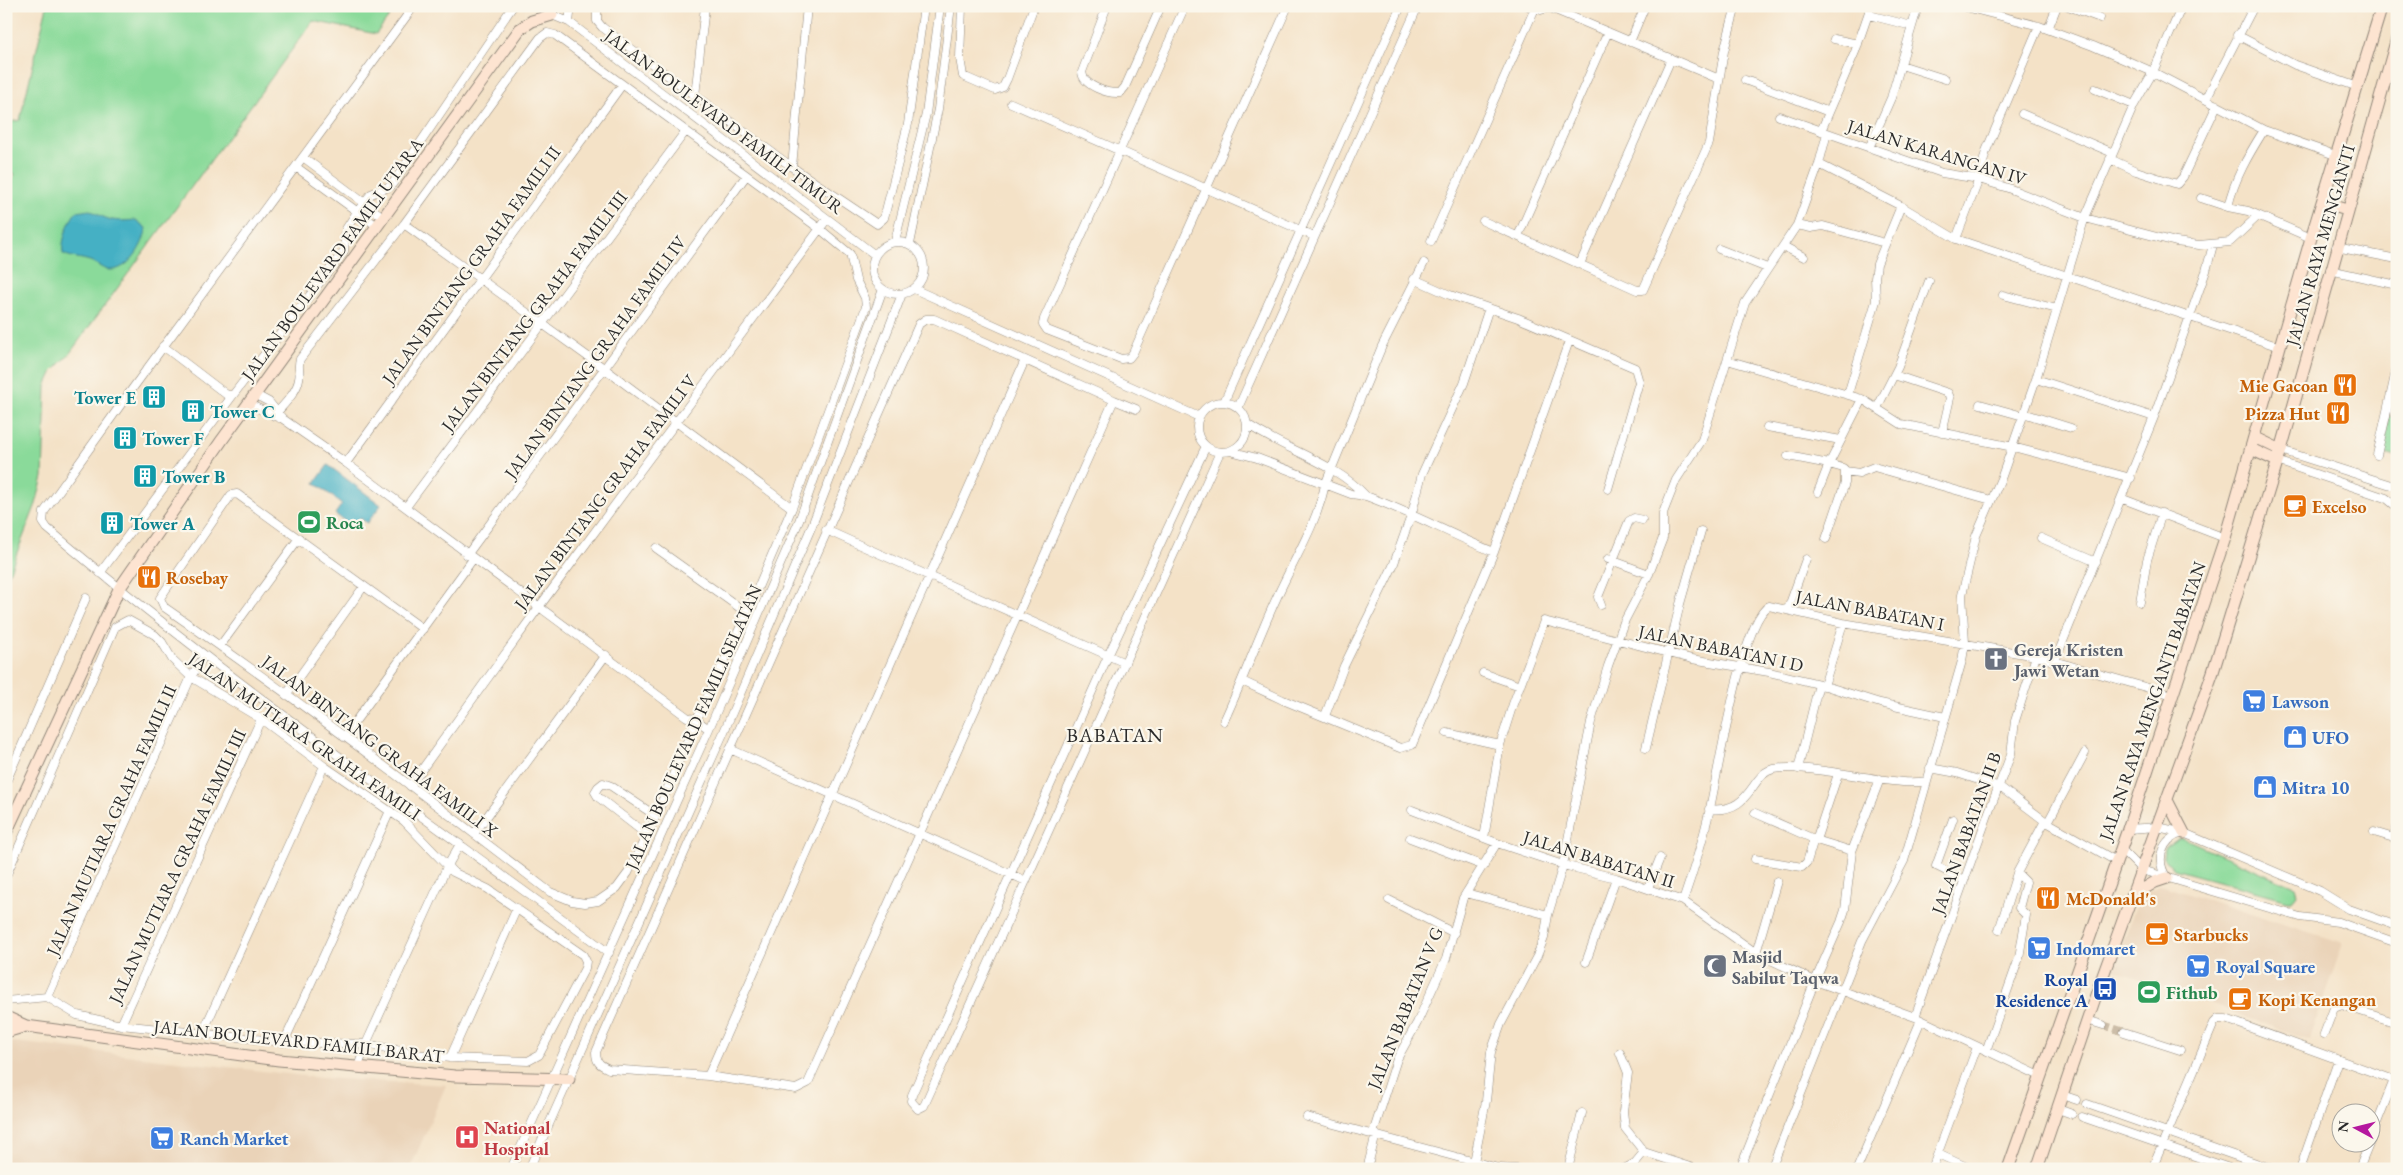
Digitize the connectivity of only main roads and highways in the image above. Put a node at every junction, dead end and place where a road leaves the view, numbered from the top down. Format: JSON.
{"nodes":[{"id":1,"x":2382,"y":6,"type":"edge"},
{"id":2,"x":554,"y":11,"type":"edge"},
{"id":3,"x":2397,"y":38,"type":"edge"},
{"id":4,"x":2323,"y":203,"type":"junction"},
{"id":5,"x":2347,"y":210,"type":"junction"},
{"id":6,"x":2311,"y":238,"type":"joint"},
{"id":7,"x":2258,"y":439,"type":"junction"},
{"id":8,"x":2255,"y":451,"type":"junction"},
{"id":9,"x":2277,"y":454,"type":"junction"},
{"id":10,"x":2168,"y":802,"type":"junction"},
{"id":11,"x":6,"y":833,"type":"edge"},
{"id":12,"x":2184,"y":833,"type":"road end"},
{"id":13,"x":2167,"y":878,"type":"road end"},
{"id":14,"x":2132,"y":896,"type":"junction"},
{"id":15,"x":6,"y":1017,"type":"edge"},
{"id":16,"x":26,"y":1026,"type":"junction"},
{"id":17,"x":6,"y":1032,"type":"edge"},
{"id":18,"x":569,"y":1079,"type":"road end"},
{"id":19,"x":2008,"y":1169,"type":"edge"},
{"id":20,"x":2037,"y":1169,"type":"edge"}],
"edges":[{"from":1,"to":4,"type":"main road","name":"JALAN RAYA MENGANTI"},
{"from":2,"to":11,"type":"main road","name":"JALAN BOULEVARD FAMILI UTARA"},
{"from":3,"to":5,"type":"main road","name":"JALAN RAYA MENGANTI"},
{"from":4,"to":5,"type":"main road"},
{"from":4,"to":6,"type":"main road","name":"JALAN RAYA MENGANTI"},
{"from":5,"to":9,"type":"main road","name":"JALAN RAYA MENGANTI"},
{"from":6,"to":7,"type":"main road","name":"JALAN RAYA MENGANTI BABATAN"},
{"from":7,"to":8,"type":"main road","name":"JALAN RAYA MENGANTI BABATAN"},
{"from":7,"to":9,"type":"main road"},
{"from":8,"to":9,"type":"main road"},
{"from":8,"to":19,"type":"main road","name":"JALAN RAYA MENGANTI BABATAN"},
{"from":9,"to":10,"type":"main road"},
{"from":10,"to":12,"type":"main road"},
{"from":10,"to":14,"type":"main road"},
{"from":13,"to":14,"type":"main road"},
{"from":14,"to":20,"type":"main road"},
{"from":15,"to":16,"type":"main road","name":"JALAN BOULEVARD FAMILI BARAT"},
{"from":16,"to":17,"type":"main road","name":"JALAN BOULEVARD FAMILI BARAT"},
{"from":16,"to":18,"type":"main road","name":"JALAN BOULEVARD FAMILI BARAT"}]}
